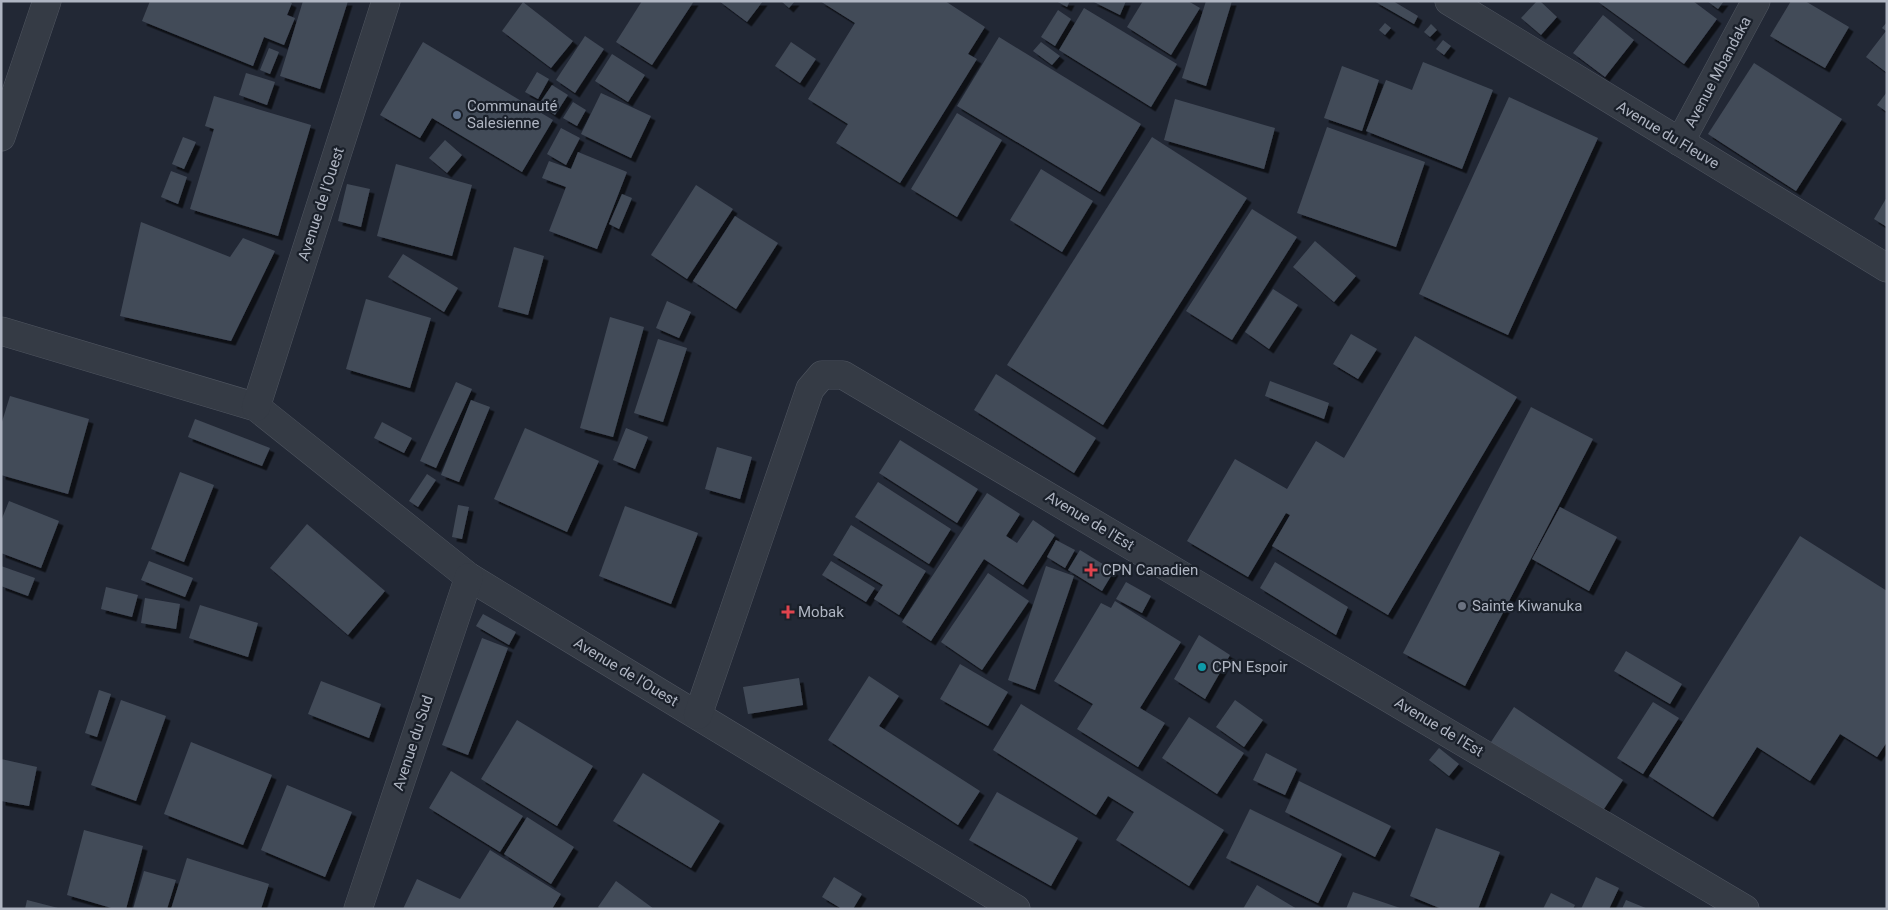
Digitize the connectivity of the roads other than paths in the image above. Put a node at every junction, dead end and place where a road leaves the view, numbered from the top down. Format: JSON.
{"nodes":[{"id":1,"x":47,"y":1,"type":"edge"},
{"id":2,"x":386,"y":1,"type":"edge"},
{"id":3,"x":1450,"y":1,"type":"edge"},
{"id":4,"x":1756,"y":1,"type":"edge"},
{"id":5,"x":1,"y":137,"type":"edge"},
{"id":6,"x":1680,"y":142,"type":"junction"},
{"id":7,"x":1887,"y":268,"type":"edge"},
{"id":8,"x":1,"y":331,"type":"edge"},
{"id":9,"x":256,"y":407,"type":"junction"},
{"id":10,"x":468,"y":577,"type":"junction"},
{"id":11,"x":698,"y":715,"type":"junction"},
{"id":12,"x":358,"y":909,"type":"edge"},
{"id":13,"x":1016,"y":909,"type":"edge"},
{"id":14,"x":1746,"y":909,"type":"edge"}],
"edges":[{"from":1,"to":5,"type":"street"},
{"from":2,"to":9,"type":"street","name":"Avenue de l'Ouest"},
{"from":3,"to":6,"type":"street","name":"Avenue du Fleuve"},
{"from":4,"to":6,"type":"street","name":"Avenue Mbandaka"},
{"from":6,"to":7,"type":"street","name":"Avenue du Fleuve"},
{"from":8,"to":9,"type":"street","name":"Avenue de l'Ouest"},
{"from":9,"to":10,"type":"street","name":"Avenue de l'Ouest"},
{"from":10,"to":11,"type":"street","name":"Avenue de l'Ouest"},
{"from":10,"to":12,"type":"street","name":"Avenue du Sud"},
{"from":11,"to":13,"type":"street","name":"Avenue de l'Ouest"},
{"from":11,"to":14,"type":"street","name":"Avenue de l'Est"}]}
